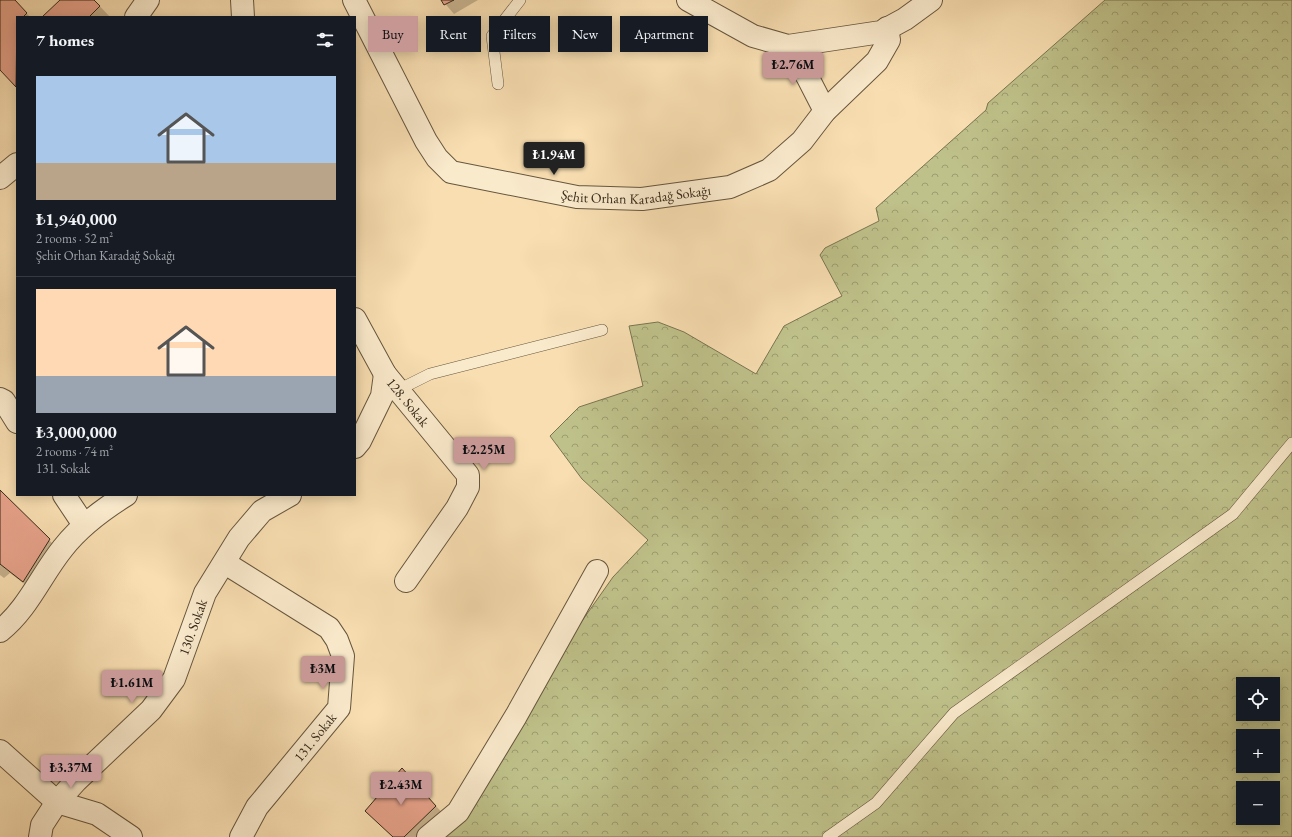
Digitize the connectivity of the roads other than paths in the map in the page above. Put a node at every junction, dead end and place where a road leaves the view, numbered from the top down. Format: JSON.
{"nodes":[{"id":1,"x":148,"y":0,"type":"edge"},
{"id":2,"x":242,"y":0,"type":"edge"},
{"id":3,"x":354,"y":0,"type":"edge"},
{"id":4,"x":520,"y":0,"type":"edge"},
{"id":5,"x":688,"y":0,"type":"edge"},
{"id":6,"x":931,"y":0,"type":"edge"},
{"id":7,"x":137,"y":16,"type":"edge"},
{"id":8,"x":243,"y":16,"type":"edge"},
{"id":9,"x":887,"y":28,"type":"junction"},
{"id":10,"x":788,"y":46,"type":"junction"},
{"id":11,"x":498,"y":84,"type":"dead end"},
{"id":12,"x":825,"y":111,"type":"junction"},
{"id":13,"x":16,"y":165,"type":"edge"},
{"id":14,"x":0,"y":178,"type":"edge"},
{"id":15,"x":602,"y":330,"type":"dead end"},
{"id":16,"x":357,"y":331,"type":"edge"},
{"id":17,"x":391,"y":382,"type":"junction"},
{"id":18,"x":7,"y":399,"type":"edge"},
{"id":19,"x":16,"y":420,"type":"edge"},
{"id":20,"x":1292,"y":443,"type":"edge"},
{"id":21,"x":356,"y":446,"type":"edge"},
{"id":22,"x":65,"y":496,"type":"edge"},
{"id":23,"x":125,"y":496,"type":"edge"},
{"id":24,"x":288,"y":496,"type":"edge"},
{"id":25,"x":84,"y":525,"type":"junction"},
{"id":26,"x":225,"y":563,"type":"junction"},
{"id":27,"x":597,"y":571,"type":"dead end"},
{"id":28,"x":406,"y":581,"type":"dead end"},
{"id":29,"x":0,"y":631,"type":"edge"},
{"id":30,"x":0,"y":751,"type":"edge"},
{"id":31,"x":57,"y":802,"type":"junction"},
{"id":32,"x":40,"y":837,"type":"edge"},
{"id":33,"x":131,"y":837,"type":"edge"},
{"id":34,"x":241,"y":837,"type":"edge"},
{"id":35,"x":428,"y":837,"type":"edge"},
{"id":36,"x":828,"y":837,"type":"edge"}],
"edges":[{"from":1,"to":7,"type":"street"},
{"from":2,"to":8,"type":"street"},
{"from":3,"to":12,"type":"street","name":"Şehit Orhan Karadağ Sokağı"},
{"from":4,"to":11,"type":"lane"},
{"from":5,"to":10,"type":"street"},
{"from":6,"to":9,"type":"street"},
{"from":9,"to":10,"type":"street"},
{"from":9,"to":12,"type":"street","name":"Şehit Orhan Karadağ Sokağı"},
{"from":10,"to":12,"type":"street"},
{"from":13,"to":14,"type":"street"},
{"from":15,"to":17,"type":"lane"},
{"from":16,"to":17,"type":"street","name":"128. Sokak"},
{"from":17,"to":21,"type":"street"},
{"from":17,"to":28,"type":"street","name":"128. Sokak"},
{"from":18,"to":19,"type":"street"},
{"from":20,"to":36,"type":"lane"},
{"from":22,"to":25,"type":"street"},
{"from":23,"to":25,"type":"street"},
{"from":24,"to":26,"type":"street","name":"130. Sokak"},
{"from":25,"to":29,"type":"street"},
{"from":26,"to":31,"type":"street","name":"130. Sokak"},
{"from":26,"to":34,"type":"street","name":"131. Sokak"},
{"from":27,"to":35,"type":"street"},
{"from":30,"to":31,"type":"street"},
{"from":31,"to":32,"type":"street","name":"130. Sokak"},
{"from":31,"to":33,"type":"street"}]}
